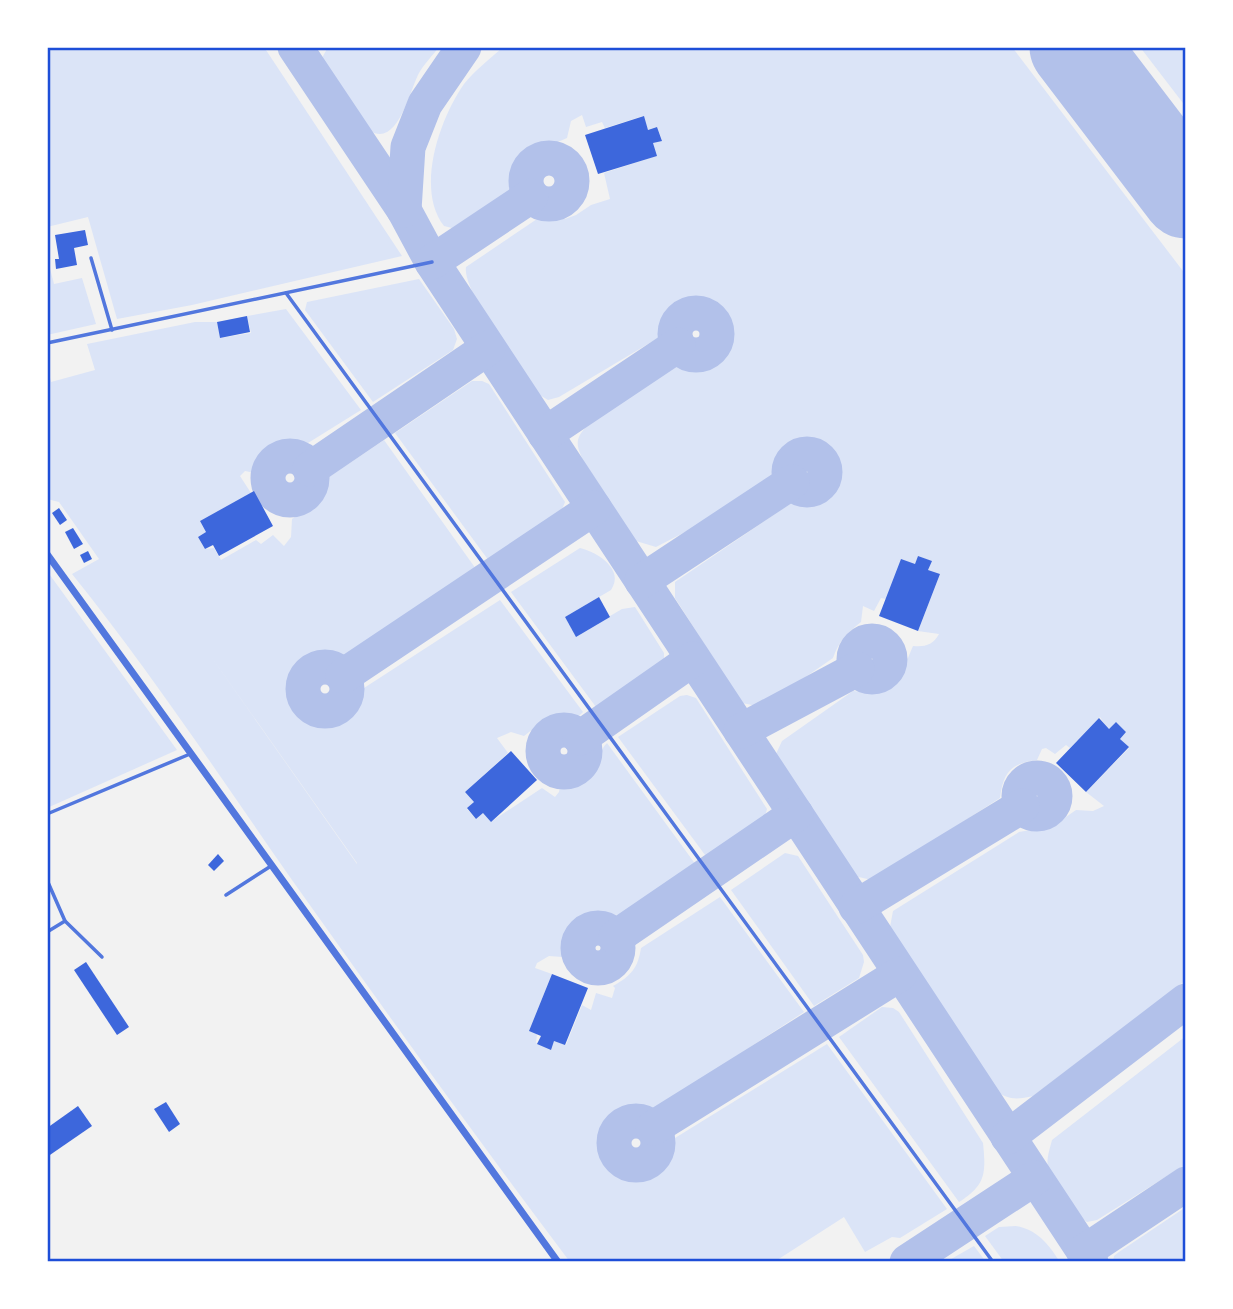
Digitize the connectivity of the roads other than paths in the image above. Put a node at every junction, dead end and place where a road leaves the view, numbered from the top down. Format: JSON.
{"nodes":[{"id":1,"x":91,"y":258,"type":"dead end"},
{"id":2,"x":432,"y":262,"type":"dead end"},
{"id":3,"x":286,"y":293,"type":"junction"},
{"id":4,"x":112,"y":330,"type":"junction"},
{"id":5,"x":47,"y":343,"type":"edge"},
{"id":6,"x":47,"y":554,"type":"edge"},
{"id":7,"x":192,"y":753,"type":"junction"},
{"id":8,"x":47,"y":814,"type":"edge"},
{"id":9,"x":271,"y":866,"type":"junction"},
{"id":10,"x":47,"y":880,"type":"edge"},
{"id":11,"x":226,"y":895,"type":"dead end"},
{"id":12,"x":65,"y":921,"type":"junction"},
{"id":13,"x":47,"y":932,"type":"edge"},
{"id":14,"x":102,"y":957,"type":"dead end"},
{"id":15,"x":558,"y":1262,"type":"edge"},
{"id":16,"x":993,"y":1262,"type":"edge"}],
"edges":[{"from":1,"to":4,"type":"lane"},
{"from":2,"to":3,"type":"lane"},
{"from":3,"to":4,"type":"lane"},
{"from":3,"to":16,"type":"lane"},
{"from":4,"to":5,"type":"lane"},
{"from":6,"to":7,"type":"street"},
{"from":7,"to":8,"type":"lane"},
{"from":7,"to":9,"type":"street"},
{"from":9,"to":11,"type":"lane"},
{"from":9,"to":15,"type":"street"},
{"from":10,"to":12,"type":"lane"},
{"from":12,"to":13,"type":"lane"},
{"from":12,"to":14,"type":"lane"}]}
